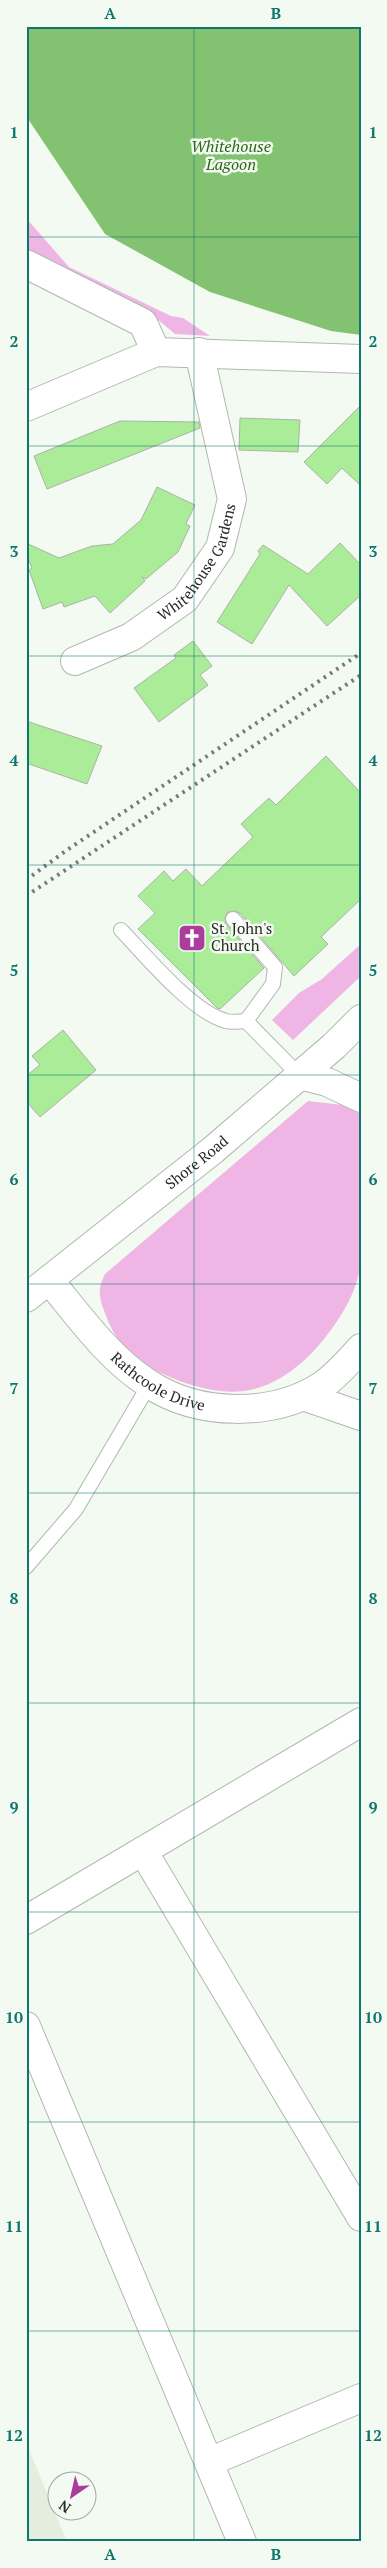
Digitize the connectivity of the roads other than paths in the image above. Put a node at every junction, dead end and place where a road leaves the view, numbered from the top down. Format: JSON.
{"nodes":[{"id":1,"x":26,"y":264,"type":"edge"},
{"id":2,"x":156,"y":352,"type":"junction"},
{"id":3,"x":199,"y":352,"type":"junction"},
{"id":4,"x":361,"y":359,"type":"edge"},
{"id":5,"x":26,"y":407,"type":"edge"},
{"id":6,"x":75,"y":661,"type":"dead end"},
{"id":7,"x":234,"y":919,"type":"dead end"},
{"id":8,"x":120,"y":930,"type":"dead end"},
{"id":9,"x":361,"y":1019,"type":"edge"},
{"id":10,"x":246,"y":1021,"type":"junction"},
{"id":11,"x":299,"y":1075,"type":"junction"},
{"id":12,"x":361,"y":1098,"type":"edge"},
{"id":13,"x":49,"y":1280,"type":"junction"},
{"id":14,"x":26,"y":1298,"type":"edge"},
{"id":15,"x":361,"y":1348,"type":"edge"},
{"id":16,"x":149,"y":1384,"type":"junction"},
{"id":17,"x":303,"y":1396,"type":"junction"},
{"id":18,"x":361,"y":1416,"type":"edge"},
{"id":19,"x":26,"y":1567,"type":"edge"},
{"id":20,"x":361,"y":1722,"type":"edge"},
{"id":21,"x":143,"y":1851,"type":"junction"},
{"id":22,"x":26,"y":1920,"type":"edge"},
{"id":23,"x":26,"y":2026,"type":"edge"},
{"id":24,"x":361,"y":2217,"type":"edge"},
{"id":25,"x":361,"y":2398,"type":"edge"},
{"id":26,"x":209,"y":2462,"type":"junction"},
{"id":27,"x":242,"y":2542,"type":"edge"}],
"edges":[{"from":1,"to":2,"type":"street"},
{"from":2,"to":3,"type":"street"},
{"from":2,"to":5,"type":"street"},
{"from":3,"to":4,"type":"street"},
{"from":3,"to":6,"type":"street","name":"Whitehouse Gardens"},
{"from":7,"to":10,"type":"lane"},
{"from":8,"to":10,"type":"lane"},
{"from":9,"to":11,"type":"street","name":"Shore Road"},
{"from":10,"to":11,"type":"lane"},
{"from":11,"to":12,"type":"street"},
{"from":11,"to":13,"type":"street","name":"Shore Road"},
{"from":13,"to":14,"type":"street","name":"Shore Road"},
{"from":13,"to":16,"type":"street","name":"Rathcoole Drive"},
{"from":15,"to":17,"type":"street","name":"Rathcoole Drive"},
{"from":16,"to":17,"type":"street","name":"Rathcoole Drive"},
{"from":16,"to":19,"type":"lane"},
{"from":17,"to":18,"type":"street"},
{"from":20,"to":21,"type":"street"},
{"from":21,"to":22,"type":"street"},
{"from":21,"to":24,"type":"street"},
{"from":23,"to":26,"type":"street"},
{"from":25,"to":26,"type":"street"},
{"from":26,"to":27,"type":"street"}]}
